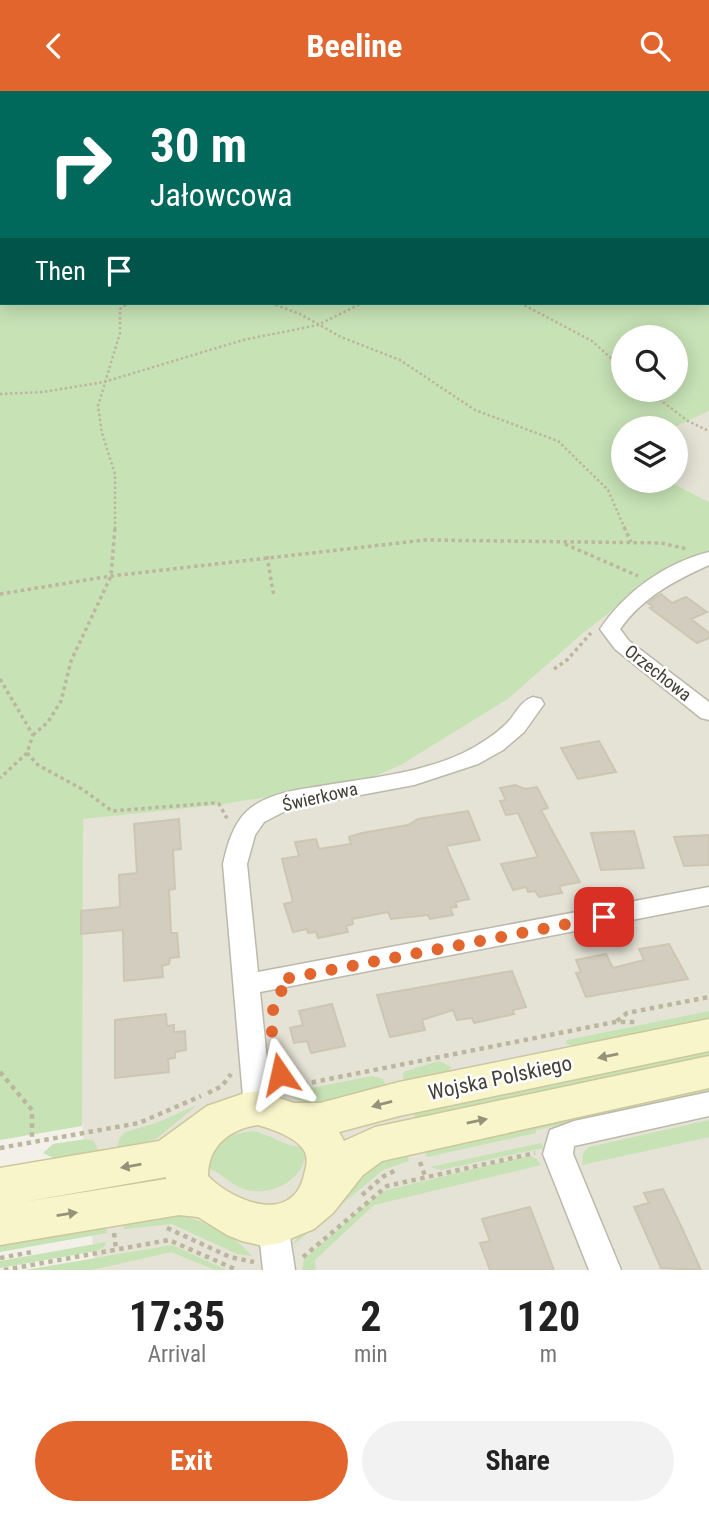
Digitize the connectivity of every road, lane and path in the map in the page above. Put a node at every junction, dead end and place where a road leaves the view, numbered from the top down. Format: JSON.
{"nodes":[{"id":1,"x":125,"y":305,"type":"edge"},
{"id":2,"x":275,"y":305,"type":"edge"},
{"id":3,"x":358,"y":305,"type":"edge"},
{"id":4,"x":524,"y":305,"type":"edge"},
{"id":5,"x":318,"y":325,"type":"junction"},
{"id":6,"x":611,"y":358,"type":"edge"},
{"id":7,"x":104,"y":382,"type":"junction"},
{"id":8,"x":0,"y":394,"type":"edge"},
{"id":9,"x":662,"y":402,"type":"edge"},
{"id":10,"x":709,"y":431,"type":"edge"},
{"id":11,"x":564,"y":543,"type":"junction"},
{"id":12,"x":631,"y":543,"type":"junction"},
{"id":13,"x":703,"y":555,"type":"edge"},
{"id":14,"x":267,"y":556,"type":"junction"},
{"id":15,"x":111,"y":576,"type":"junction"},
{"id":16,"x":656,"y":584,"type":"junction"},
{"id":17,"x":0,"y":594,"type":"edge"},
{"id":18,"x":274,"y":597,"type":"dead end"},
{"id":19,"x":610,"y":629,"type":"junction"},
{"id":20,"x":554,"y":669,"type":"dead end"},
{"id":21,"x":0,"y":679,"type":"edge"},
{"id":22,"x":533,"y":704,"type":"dead end"},
{"id":23,"x":709,"y":713,"type":"edge"},
{"id":24,"x":33,"y":735,"type":"junction"},
{"id":25,"x":27,"y":753,"type":"junction"},
{"id":26,"x":0,"y":778,"type":"edge"},
{"id":27,"x":231,"y":825,"type":"dead end"},
{"id":28,"x":709,"y":895,"type":"edge"},
{"id":29,"x":247,"y":984,"type":"junction"},
{"id":30,"x":709,"y":997,"type":"edge"},
{"id":31,"x":647,"y":1020,"type":"dead end"},
{"id":32,"x":615,"y":1022,"type":"junction"},
{"id":33,"x":709,"y":1035,"type":"edge"},
{"id":34,"x":254,"y":1060,"type":"junction"},
{"id":35,"x":0,"y":1072,"type":"edge"},
{"id":36,"x":709,"y":1072,"type":"edge"},
{"id":37,"x":709,"y":1104,"type":"edge"},
{"id":38,"x":275,"y":1114,"type":"junction"},
{"id":39,"x":211,"y":1125,"type":"junction"},
{"id":40,"x":32,"y":1141,"type":"junction"},
{"id":41,"x":0,"y":1147,"type":"edge"},
{"id":42,"x":550,"y":1149,"type":"junction"},
{"id":43,"x":434,"y":1161,"type":"dead end"},
{"id":44,"x":0,"y":1187,"type":"edge"},
{"id":45,"x":206,"y":1199,"type":"junction"},
{"id":46,"x":335,"y":1202,"type":"junction"},
{"id":47,"x":0,"y":1225,"type":"edge"},
{"id":48,"x":158,"y":1229,"type":"dead end"},
{"id":49,"x":125,"y":1234,"type":"dead end"},
{"id":50,"x":104,"y":1238,"type":"dead end"},
{"id":51,"x":39,"y":1250,"type":"dead end"},
{"id":52,"x":276,"y":1254,"type":"edge"},
{"id":53,"x":0,"y":1258,"type":"edge"},
{"id":54,"x":4,"y":1270,"type":"edge"},
{"id":55,"x":237,"y":1270,"type":"edge"},
{"id":56,"x":605,"y":1270,"type":"edge"}],
"edges":[{"from":1,"to":7,"type":"path"},
{"from":2,"to":5,"type":"path"},
{"from":3,"to":5,"type":"path"},
{"from":4,"to":6,"type":"path"},
{"from":5,"to":7,"type":"path"},
{"from":5,"to":12,"type":"path"},
{"from":7,"to":8,"type":"path"},
{"from":7,"to":15,"type":"path"},
{"from":9,"to":10,"type":"path"},
{"from":11,"to":12,"type":"path"},
{"from":11,"to":14,"type":"path"},
{"from":11,"to":16,"type":"path"},
{"from":12,"to":13,"type":"path"},
{"from":13,"to":16,"type":"street"},
{"from":14,"to":15,"type":"path"},
{"from":14,"to":18,"type":"path"},
{"from":15,"to":17,"type":"path"},
{"from":15,"to":24,"type":"path"},
{"from":16,"to":19,"type":"street"},
{"from":19,"to":20,"type":"path"},
{"from":19,"to":23,"type":"street","name":"Orzechowa"},
{"from":21,"to":24,"type":"path"},
{"from":22,"to":29,"type":"street","name":"Świerkowa"},
{"from":24,"to":25,"type":"path"},
{"from":25,"to":26,"type":"path"},
{"from":25,"to":27,"type":"path"},
{"from":28,"to":29,"type":"street"},
{"from":29,"to":34,"type":"street","name":"Świerkowa"},
{"from":30,"to":32,"type":"path"},
{"from":31,"to":32,"type":"path"},
{"from":32,"to":34,"type":"path"},
{"from":33,"to":38,"type":"main road","name":"Wojska Polskiego","one_way":true},
{"from":34,"to":38,"type":"street","name":"Świerkowa"},
{"from":34,"to":40,"type":"path"},
{"from":35,"to":40,"type":"path"},
{"from":46,"to":36,"type":"main road","name":"Wojska Polskiego","one_way":true},
{"from":37,"to":42,"type":"street"},
{"from":38,"to":39,"type":"main road","name":"Wojska Polskiego"},
{"from":38,"to":46,"type":"main road"},
{"from":39,"to":44,"type":"main road","one_way":true},
{"from":39,"to":45,"type":"main road"},
{"from":40,"to":41,"type":"path"},
{"from":42,"to":52,"type":"path"},
{"from":42,"to":56,"type":"street"},
{"from":43,"to":46,"type":"path"},
{"from":47,"to":45,"type":"main road","one_way":true},
{"from":45,"to":52,"type":"main road"},
{"from":46,"to":52,"type":"main road"},
{"from":48,"to":52,"type":"path"},
{"from":49,"to":50,"type":"path"},
{"from":51,"to":53,"type":"path"},
{"from":54,"to":55,"type":"path"}]}
